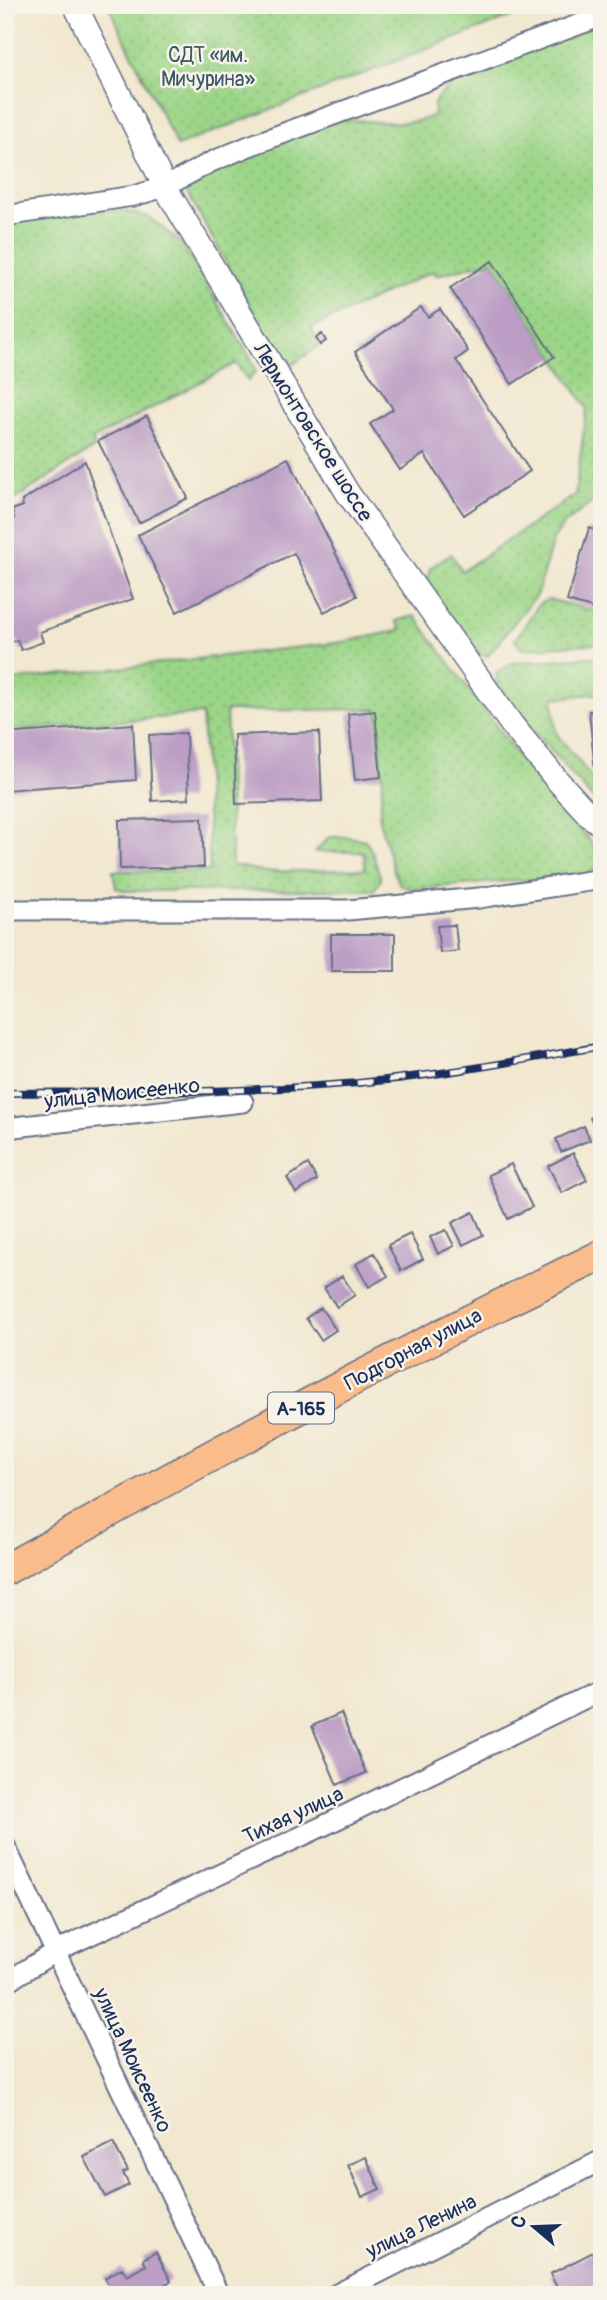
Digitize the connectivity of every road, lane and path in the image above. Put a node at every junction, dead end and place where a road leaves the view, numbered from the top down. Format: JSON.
{"nodes":[{"id":1,"x":75,"y":5,"type":"edge"},
{"id":2,"x":602,"y":16,"type":"edge"},
{"id":3,"x":165,"y":187,"type":"junction"},
{"id":4,"x":5,"y":216,"type":"edge"},
{"id":5,"x":602,"y":825,"type":"edge"},
{"id":6,"x":602,"y":879,"type":"edge"},
{"id":7,"x":5,"y":910,"type":"edge"},
{"id":8,"x":243,"y":1102,"type":"dead end"},
{"id":9,"x":5,"y":1128,"type":"edge"},
{"id":10,"x":602,"y":1255,"type":"edge"},
{"id":11,"x":5,"y":1570,"type":"edge"},
{"id":12,"x":602,"y":1690,"type":"edge"},
{"id":13,"x":5,"y":1846,"type":"edge"},
{"id":14,"x":56,"y":1951,"type":"junction"},
{"id":15,"x":5,"y":1983,"type":"edge"},
{"id":16,"x":602,"y":2160,"type":"edge"},
{"id":17,"x":219,"y":2295,"type":"edge"},
{"id":18,"x":335,"y":2295,"type":"edge"}],
"edges":[{"from":1,"to":3,"type":"street","name":"Лермонтовское шоссе"},
{"from":2,"to":3,"type":"street"},
{"from":3,"to":4,"type":"street"},
{"from":3,"to":5,"type":"street","name":"Лермонтовское шоссе"},
{"from":6,"to":7,"type":"street"},
{"from":8,"to":9,"type":"street","name":"улица Моисеенко"},
{"from":10,"to":11,"type":"main road","name":"Подгорная улица","number":"А-165"},
{"from":12,"to":14,"type":"street","name":"Тихая улица"},
{"from":13,"to":14,"type":"street","name":"улица Моисеенко"},
{"from":14,"to":15,"type":"street","name":"Тихая улица"},
{"from":14,"to":17,"type":"street","name":"улица Моисеенко"},
{"from":16,"to":18,"type":"street","name":"улица Ленина"}]}
